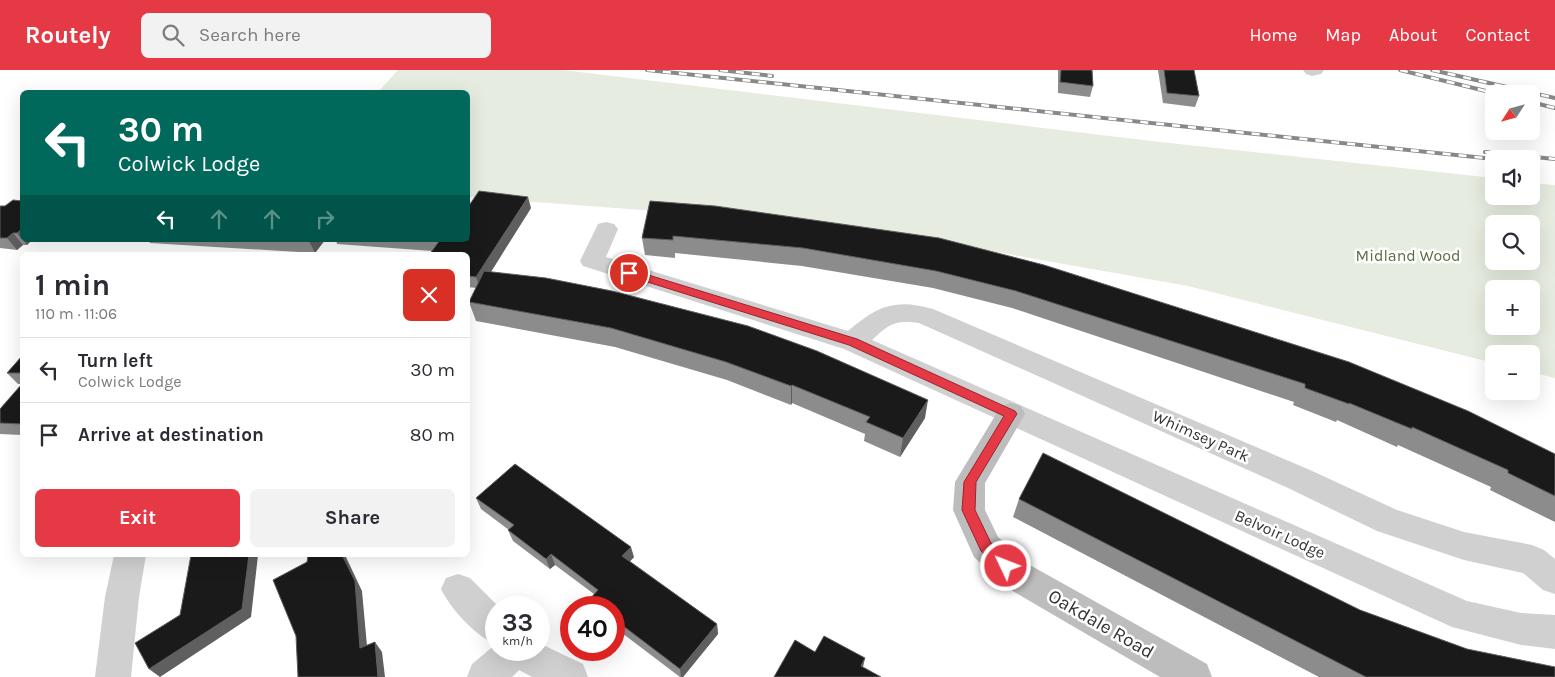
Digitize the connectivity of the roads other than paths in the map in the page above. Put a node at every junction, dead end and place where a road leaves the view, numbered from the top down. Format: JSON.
{"nodes":[{"id":1,"x":606,"y":229,"type":"dead end"},
{"id":2,"x":853,"y":342,"type":"junction"},
{"id":3,"x":1011,"y":414,"type":"junction"},
{"id":4,"x":130,"y":557,"type":"edge"},
{"id":5,"x":1555,"y":579,"type":"edge"},
{"id":6,"x":458,"y":589,"type":"dead end"},
{"id":7,"x":485,"y":617,"type":"edge"},
{"id":8,"x":1555,"y":632,"type":"edge"},
{"id":9,"x":504,"y":661,"type":"edge"},
{"id":10,"x":538,"y":661,"type":"edge"},
{"id":11,"x":114,"y":677,"type":"edge"},
{"id":12,"x":486,"y":677,"type":"edge"},
{"id":13,"x":570,"y":677,"type":"edge"},
{"id":14,"x":1194,"y":677,"type":"edge"}],
"edges":[{"from":1,"to":2,"type":"street","name":"Belvoir Lodge"},
{"from":2,"to":3,"type":"street","name":"Belvoir Lodge"},
{"from":2,"to":5,"type":"street","name":"Whimsey Park"},
{"from":3,"to":8,"type":"street","name":"Belvoir Lodge"},
{"from":3,"to":14,"type":"street","name":"Oakdale Road"},
{"from":4,"to":11,"type":"street"},
{"from":6,"to":7,"type":"street"},
{"from":9,"to":12,"type":"street"},
{"from":10,"to":13,"type":"street"}]}
